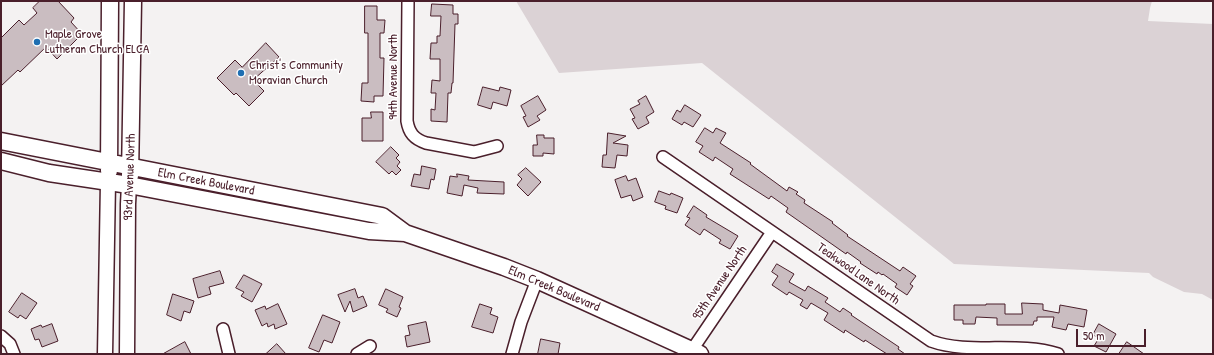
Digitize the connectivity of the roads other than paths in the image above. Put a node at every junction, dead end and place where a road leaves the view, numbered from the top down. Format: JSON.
{"nodes":[{"id":1,"x":110,"y":1,"type":"edge"},
{"id":2,"x":133,"y":1,"type":"edge"},
{"id":3,"x":408,"y":1,"type":"edge"},
{"id":4,"x":1,"y":141,"type":"edge"},
{"id":5,"x":497,"y":146,"type":"dead end"},
{"id":6,"x":663,"y":157,"type":"dead end"},
{"id":7,"x":1,"y":161,"type":"edge"},
{"id":8,"x":109,"y":162,"type":"junction"},
{"id":9,"x":131,"y":167,"type":"junction"},
{"id":10,"x":108,"y":182,"type":"junction"},
{"id":11,"x":130,"y":186,"type":"junction"},
{"id":12,"x":772,"y":232,"type":"junction"},
{"id":13,"x":406,"y":233,"type":"junction"},
{"id":14,"x":537,"y":280,"type":"junction"},
{"id":15,"x":223,"y":329,"type":"dead end"},
{"id":16,"x":1,"y":336,"type":"edge"},
{"id":17,"x":370,"y":346,"type":"dead end"},
{"id":18,"x":696,"y":352,"type":"edge"},
{"id":19,"x":14,"y":354,"type":"edge"},
{"id":20,"x":105,"y":354,"type":"edge"},
{"id":21,"x":128,"y":354,"type":"edge"},
{"id":22,"x":228,"y":354,"type":"edge"},
{"id":23,"x":357,"y":354,"type":"edge"},
{"id":24,"x":512,"y":354,"type":"edge"},
{"id":25,"x":1058,"y":354,"type":"edge"}],
"edges":[{"from":1,"to":8,"type":"main road","name":"93rd Avenue North"},
{"from":2,"to":9,"type":"main road","name":"93rd Avenue North"},
{"from":3,"to":5,"type":"street","name":"94th Avenue North"},
{"from":4,"to":8,"type":"main road","name":"Elm Creek Boulevard"},
{"from":6,"to":12,"type":"street","name":"Teakwood Lane North"},
{"from":7,"to":10,"type":"main road","name":"Elm Creek Boulevard"},
{"from":8,"to":9,"type":"main road","name":"Elm Creek Boulevard"},
{"from":8,"to":10,"type":"main road","name":"93rd Avenue North"},
{"from":9,"to":11,"type":"main road","name":"93rd Avenue North"},
{"from":9,"to":13,"type":"main road","name":"Elm Creek Boulevard"},
{"from":10,"to":11,"type":"main road","name":"Elm Creek Boulevard"},
{"from":10,"to":20,"type":"street","name":"93rd Avenue North"},
{"from":11,"to":13,"type":"main road","name":"Elm Creek Boulevard"},
{"from":11,"to":21,"type":"street","name":"93rd Avenue North"},
{"from":12,"to":18,"type":"street","name":"95th Avenue North"},
{"from":12,"to":25,"type":"street","name":"Teakwood Lane North"},
{"from":13,"to":14,"type":"main road","name":"Elm Creek Boulevard"},
{"from":14,"to":18,"type":"main road","name":"Elm Creek Boulevard"},
{"from":14,"to":24,"type":"street"},
{"from":15,"to":22,"type":"street"},
{"from":16,"to":19,"type":"street"},
{"from":17,"to":23,"type":"street"}]}
